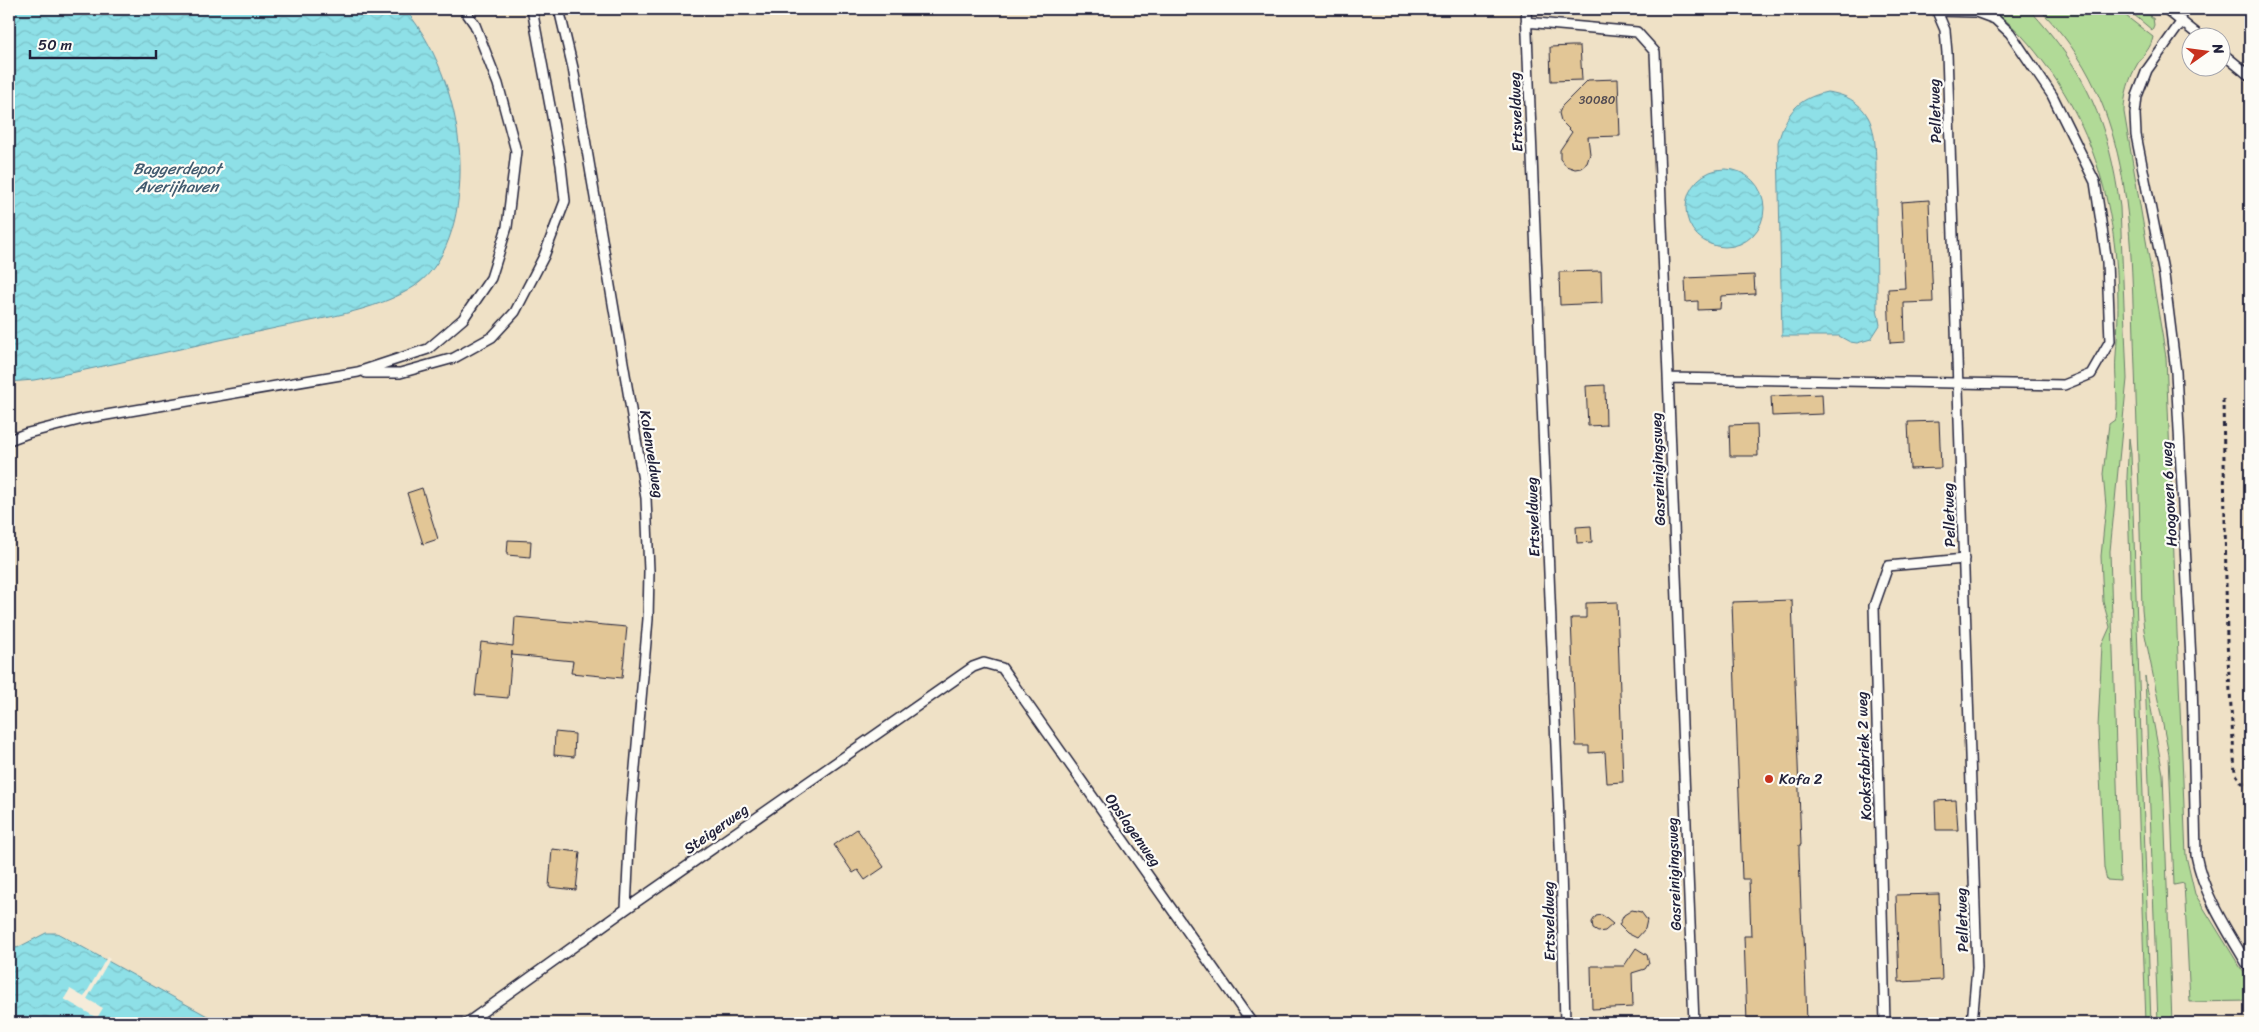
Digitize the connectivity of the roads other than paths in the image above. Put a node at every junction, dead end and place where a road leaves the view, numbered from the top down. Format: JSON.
{"nodes":[{"id":1,"x":464,"y":9,"type":"edge"},
{"id":2,"x":532,"y":9,"type":"edge"},
{"id":3,"x":559,"y":9,"type":"edge"},
{"id":4,"x":1526,"y":9,"type":"edge"},
{"id":5,"x":2166,"y":9,"type":"edge"},
{"id":6,"x":1937,"y":10,"type":"edge"},
{"id":7,"x":2182,"y":21,"type":"junction"},
{"id":8,"x":1526,"y":22,"type":"junction"},
{"id":9,"x":2190,"y":28,"type":"edge"},
{"id":10,"x":2232,"y":61,"type":"edge"},
{"id":11,"x":2250,"y":76,"type":"edge"},
{"id":12,"x":358,"y":372,"type":"junction"},
{"id":13,"x":1668,"y":378,"type":"junction"},
{"id":14,"x":1958,"y":382,"type":"junction"},
{"id":15,"x":9,"y":440,"type":"edge"},
{"id":16,"x":1964,"y":559,"type":"junction"},
{"id":17,"x":984,"y":663,"type":"joint"},
{"id":18,"x":626,"y":909,"type":"junction"},
{"id":19,"x":2250,"y":969,"type":"edge"},
{"id":20,"x":467,"y":1023,"type":"edge"},
{"id":21,"x":1252,"y":1023,"type":"edge"},
{"id":22,"x":1565,"y":1023,"type":"edge"},
{"id":23,"x":1694,"y":1023,"type":"edge"},
{"id":24,"x":1885,"y":1023,"type":"edge"},
{"id":25,"x":1972,"y":1023,"type":"edge"}],
"edges":[{"from":1,"to":12,"type":"lane"},
{"from":2,"to":12,"type":"lane"},
{"from":3,"to":18,"type":"lane","name":"Kolenveldweg"},
{"from":4,"to":8,"type":"lane","name":"Ertsveldweg"},
{"from":5,"to":7,"type":"lane"},
{"from":6,"to":14,"type":"lane","name":"Pelletweg"},
{"from":6,"to":14,"type":"lane"},
{"from":7,"to":9,"type":"lane"},
{"from":7,"to":19,"type":"lane","name":"Hoogoven 6 weg"},
{"from":8,"to":13,"type":"lane","name":"Gasreinigingsweg"},
{"from":8,"to":22,"type":"lane","name":"Ertsveldweg"},
{"from":10,"to":11,"type":"lane"},
{"from":12,"to":15,"type":"lane"},
{"from":13,"to":14,"type":"lane"},
{"from":13,"to":23,"type":"lane","name":"Gasreinigingsweg"},
{"from":14,"to":16,"type":"lane","name":"Pelletweg"},
{"from":16,"to":24,"type":"lane","name":"Kooksfabriek 2 weg"},
{"from":16,"to":25,"type":"lane","name":"Pelletweg"},
{"from":17,"to":18,"type":"lane","name":"Steigerweg"},
{"from":17,"to":21,"type":"lane","name":"Opslagenweg"},
{"from":18,"to":20,"type":"lane","name":"Steigerweg"}]}
